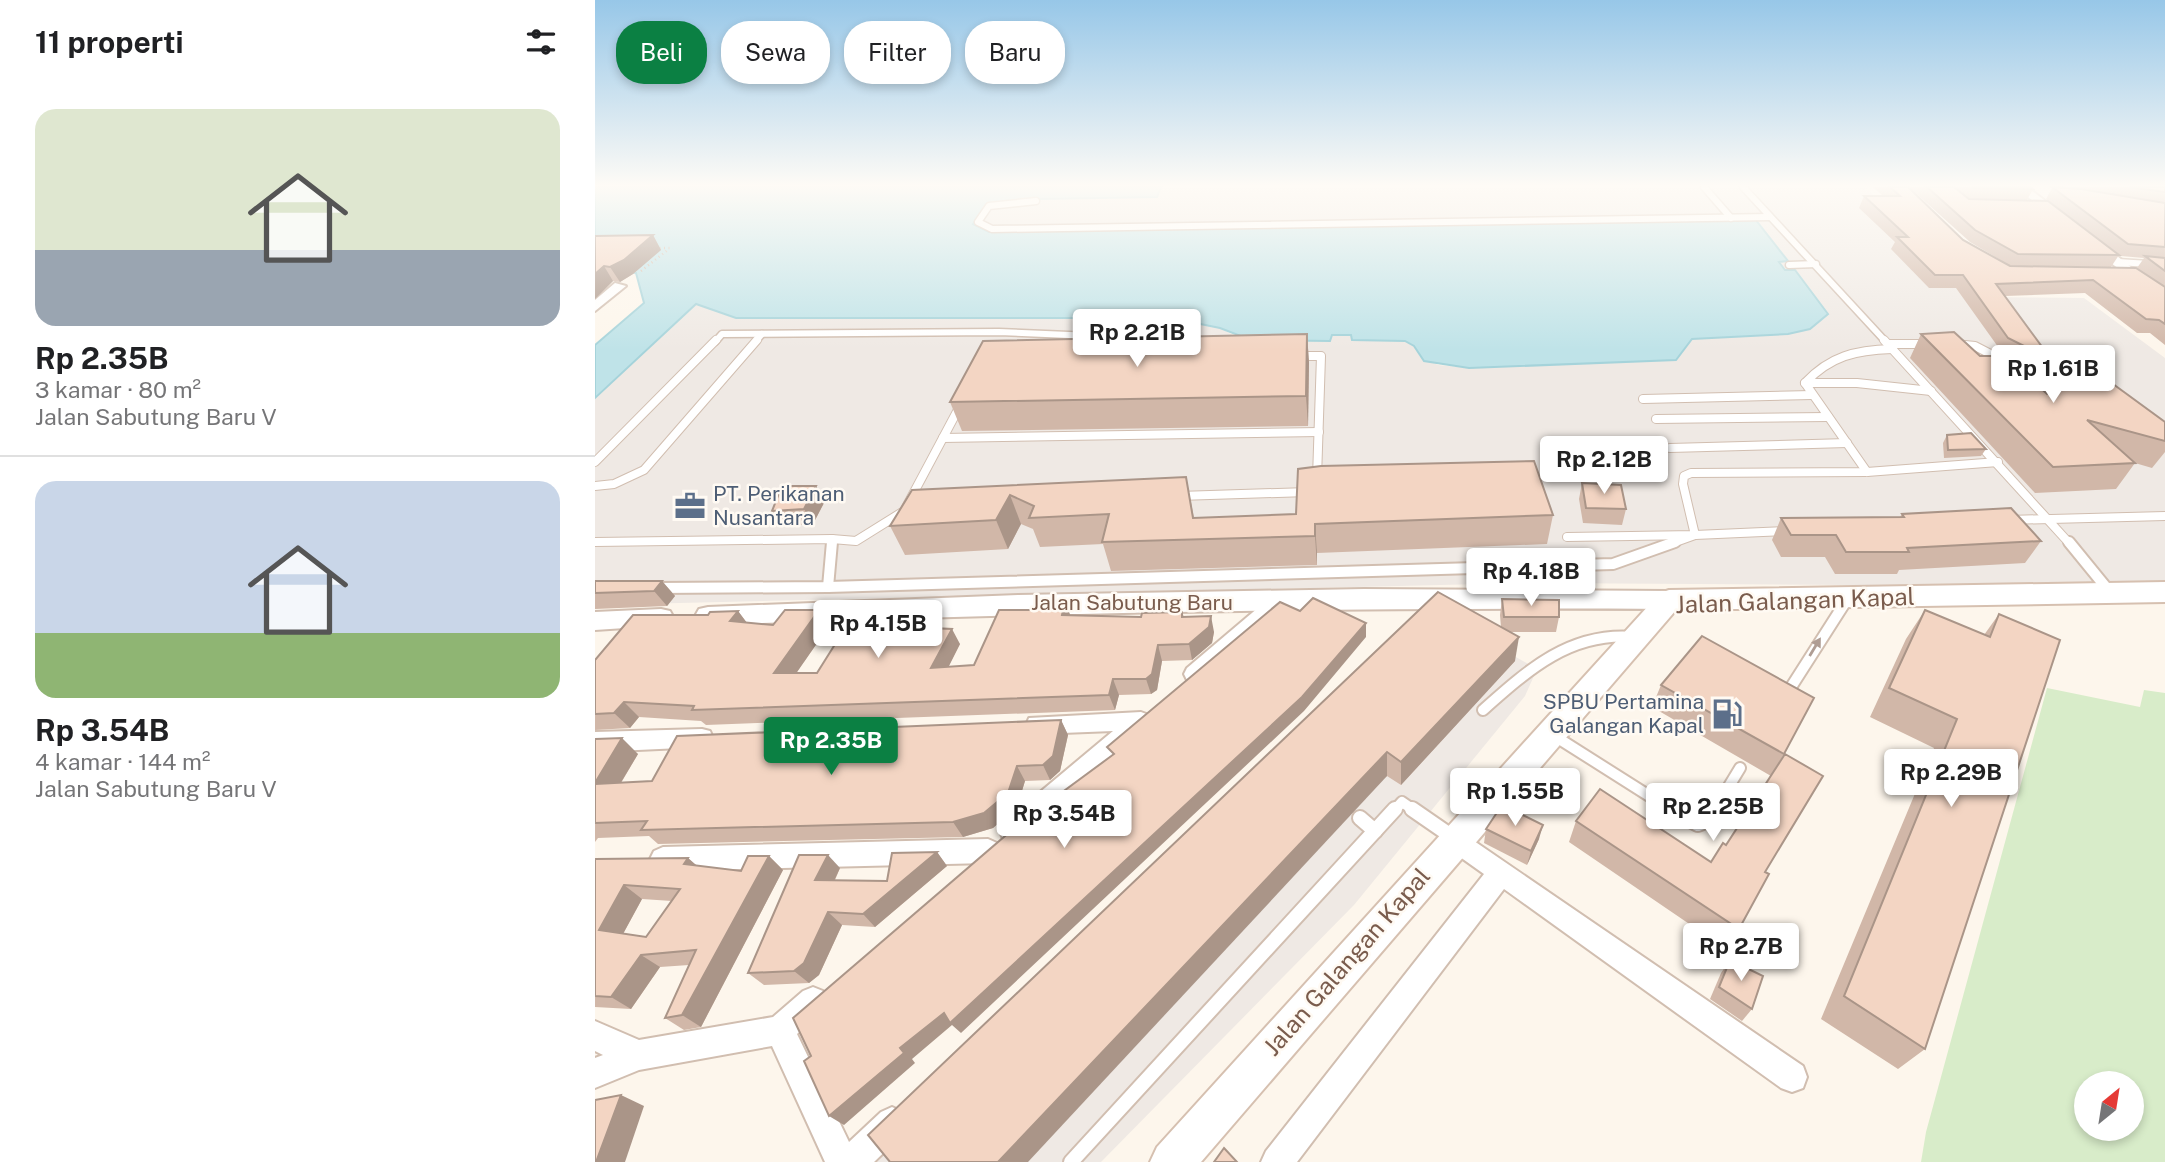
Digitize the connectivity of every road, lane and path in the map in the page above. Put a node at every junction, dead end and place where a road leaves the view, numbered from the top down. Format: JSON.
{"nodes":[{"id":1,"x":1793,"y":241,"type":"edge"},
{"id":2,"x":2090,"y":241,"type":"edge"},
{"id":3,"x":645,"y":249,"type":"edge"},
{"id":4,"x":2118,"y":262,"type":"junction"},
{"id":5,"x":1816,"y":264,"type":"junction"},
{"id":6,"x":1789,"y":265,"type":"dead end"},
{"id":7,"x":2165,"y":265,"type":"edge"},
{"id":8,"x":641,"y":271,"type":"dead end"},
{"id":9,"x":2106,"y":273,"type":"edge"},
{"id":10,"x":2133,"y":274,"type":"junction"},
{"id":11,"x":620,"y":286,"type":"dead end"},
{"id":12,"x":2159,"y":290,"type":"edge"},
{"id":13,"x":2165,"y":300,"type":"edge"},
{"id":14,"x":595,"y":307,"type":"edge"},
{"id":15,"x":999,"y":332,"type":"junction"},
{"id":16,"x":762,"y":334,"type":"junction"},
{"id":17,"x":1171,"y":342,"type":"edge"},
{"id":18,"x":993,"y":344,"type":"edge"},
{"id":19,"x":1890,"y":346,"type":"junction"},
{"id":20,"x":1295,"y":356,"type":"edge"},
{"id":21,"x":2015,"y":366,"type":"edge"},
{"id":22,"x":1805,"y":383,"type":"junction"},
{"id":23,"x":968,"y":391,"type":"edge"},
{"id":24,"x":1931,"y":391,"type":"junction"},
{"id":25,"x":1812,"y":395,"type":"junction"},
{"id":26,"x":1643,"y":399,"type":"dead end"},
{"id":27,"x":1828,"y":417,"type":"junction"},
{"id":28,"x":1656,"y":419,"type":"dead end"},
{"id":29,"x":1319,"y":432,"type":"junction"},
{"id":30,"x":943,"y":438,"type":"junction"},
{"id":31,"x":1847,"y":443,"type":"junction"},
{"id":32,"x":1670,"y":449,"type":"dead end"},
{"id":33,"x":595,"y":462,"type":"edge"},
{"id":34,"x":1998,"y":463,"type":"junction"},
{"id":35,"x":1867,"y":472,"type":"junction"},
{"id":36,"x":595,"y":486,"type":"edge"},
{"id":37,"x":1164,"y":497,"type":"edge"},
{"id":38,"x":2165,"y":516,"type":"edge"},
{"id":39,"x":2049,"y":518,"type":"junction"},
{"id":40,"x":1995,"y":521,"type":"edge"},
{"id":41,"x":1804,"y":530,"type":"edge"},
{"id":42,"x":1695,"y":535,"type":"junction"},
{"id":43,"x":1567,"y":537,"type":"dead end"},
{"id":44,"x":832,"y":539,"type":"junction"},
{"id":45,"x":595,"y":542,"type":"edge"},
{"id":46,"x":828,"y":587,"type":"junction"},
{"id":47,"x":650,"y":589,"type":"edge"},
{"id":48,"x":2165,"y":592,"type":"edge"},
{"id":49,"x":2111,"y":593,"type":"junction"},
{"id":50,"x":1441,"y":597,"type":"junction"},
{"id":51,"x":1848,"y":597,"type":"junction"},
{"id":52,"x":1669,"y":600,"type":"junction"},
{"id":53,"x":1279,"y":601,"type":"junction"},
{"id":54,"x":595,"y":621,"type":"edge"},
{"id":55,"x":1416,"y":622,"type":"edge"},
{"id":56,"x":1637,"y":636,"type":"junction"},
{"id":57,"x":1181,"y":687,"type":"edge"},
{"id":58,"x":1784,"y":698,"type":"edge"},
{"id":59,"x":1161,"y":704,"type":"edge"},
{"id":60,"x":1483,"y":710,"type":"dead end"},
{"id":61,"x":1141,"y":721,"type":"junction"},
{"id":62,"x":1018,"y":726,"type":"edge"},
{"id":63,"x":1549,"y":733,"type":"junction"},
{"id":64,"x":718,"y":737,"type":"edge"},
{"id":65,"x":595,"y":742,"type":"edge"},
{"id":66,"x":1740,"y":768,"type":"dead end"},
{"id":67,"x":1360,"y":818,"type":"dead end"},
{"id":68,"x":1375,"y":831,"type":"junction"},
{"id":69,"x":1455,"y":839,"type":"junction"},
{"id":70,"x":988,"y":851,"type":"junction"},
{"id":71,"x":636,"y":859,"type":"edge"},
{"id":72,"x":1501,"y":872,"type":"junction"},
{"id":73,"x":957,"y":878,"type":"edge"},
{"id":74,"x":832,"y":985,"type":"edge"},
{"id":75,"x":780,"y":1030,"type":"junction"},
{"id":76,"x":595,"y":1036,"type":"edge"},
{"id":77,"x":639,"y":1055,"type":"junction"},
{"id":78,"x":595,"y":1073,"type":"edge"},
{"id":79,"x":1792,"y":1077,"type":"dead end"},
{"id":80,"x":912,"y":1104,"type":"edge"},
{"id":81,"x":842,"y":1162,"type":"edge"},
{"id":82,"x":851,"y":1162,"type":"edge"},
{"id":83,"x":1071,"y":1162,"type":"edge"},
{"id":84,"x":1172,"y":1162,"type":"edge"},
{"id":85,"x":1276,"y":1162,"type":"edge"}],
"edges":[{"from":1,"to":5,"type":"lane"},
{"from":2,"to":4,"type":"street"},
{"from":3,"to":8,"type":"path"},
{"from":4,"to":7,"type":"lane"},
{"from":4,"to":10,"type":"street"},
{"from":5,"to":6,"type":"lane"},
{"from":5,"to":19,"type":"lane"},
{"from":9,"to":10,"type":"street"},
{"from":10,"to":12,"type":"street"},
{"from":11,"to":14,"type":"street"},
{"from":12,"to":13,"type":"street"},
{"from":15,"to":16,"type":"lane"},
{"from":15,"to":17,"type":"lane"},
{"from":15,"to":18,"type":"lane"},
{"from":16,"to":33,"type":"lane"},
{"from":16,"to":36,"type":"lane"},
{"from":19,"to":21,"type":"lane"},
{"from":19,"to":22,"type":"lane"},
{"from":19,"to":24,"type":"lane"},
{"from":20,"to":29,"type":"lane"},
{"from":22,"to":24,"type":"lane"},
{"from":22,"to":25,"type":"lane"},
{"from":23,"to":30,"type":"lane"},
{"from":24,"to":34,"type":"lane"},
{"from":25,"to":26,"type":"lane"},
{"from":25,"to":27,"type":"lane"},
{"from":27,"to":28,"type":"lane"},
{"from":27,"to":31,"type":"lane"},
{"from":29,"to":30,"type":"lane"},
{"from":29,"to":37,"type":"lane"},
{"from":30,"to":44,"type":"lane"},
{"from":31,"to":32,"type":"lane"},
{"from":31,"to":35,"type":"lane"},
{"from":34,"to":35,"type":"lane"},
{"from":34,"to":39,"type":"lane"},
{"from":35,"to":42,"type":"lane"},
{"from":38,"to":39,"type":"lane"},
{"from":39,"to":40,"type":"lane"},
{"from":39,"to":49,"type":"lane"},
{"from":41,"to":42,"type":"lane"},
{"from":42,"to":43,"type":"lane"},
{"from":42,"to":46,"type":"lane"},
{"from":44,"to":45,"type":"lane"},
{"from":44,"to":46,"type":"lane"},
{"from":46,"to":47,"type":"lane"},
{"from":48,"to":49,"type":"main road","name":"Jalan Galangan Kapal"},
{"from":49,"to":51,"type":"main road","name":"Jalan Galangan Kapal"},
{"from":50,"to":52,"type":"street","name":"Jalan Sabutung Baru"},
{"from":50,"to":53,"type":"street","name":"Jalan Sabutung Baru"},
{"from":50,"to":55,"type":"street"},
{"from":51,"to":52,"type":"main road","name":"Jalan Galangan Kapal"},
{"from":58,"to":51,"type":"lane","one_way":true},
{"from":52,"to":56,"type":"main road","name":"Jalan Galangan Kapal"},
{"from":53,"to":54,"type":"street","name":"Jalan Sabutung Baru"},
{"from":53,"to":57,"type":"street"},
{"from":56,"to":60,"type":"lane"},
{"from":56,"to":63,"type":"main road","name":"Jalan Galangan Kapal"},
{"from":59,"to":61,"type":"street"},
{"from":61,"to":62,"type":"street"},
{"from":61,"to":70,"type":"street"},
{"from":63,"to":66,"type":"lane"},
{"from":63,"to":69,"type":"main road","name":"Jalan Galangan Kapal"},
{"from":64,"to":65,"type":"street"},
{"from":67,"to":68,"type":"lane"},
{"from":68,"to":69,"type":"lane"},
{"from":68,"to":83,"type":"lane"},
{"from":69,"to":72,"type":"street"},
{"from":69,"to":84,"type":"main road","name":"Jalan Galangan Kapal"},
{"from":70,"to":71,"type":"street"},
{"from":70,"to":73,"type":"street"},
{"from":72,"to":79,"type":"street"},
{"from":72,"to":85,"type":"street"},
{"from":74,"to":75,"type":"street"},
{"from":75,"to":77,"type":"street"},
{"from":75,"to":81,"type":"street"},
{"from":76,"to":77,"type":"street"},
{"from":77,"to":78,"type":"street"},
{"from":80,"to":82,"type":"street"}]}
